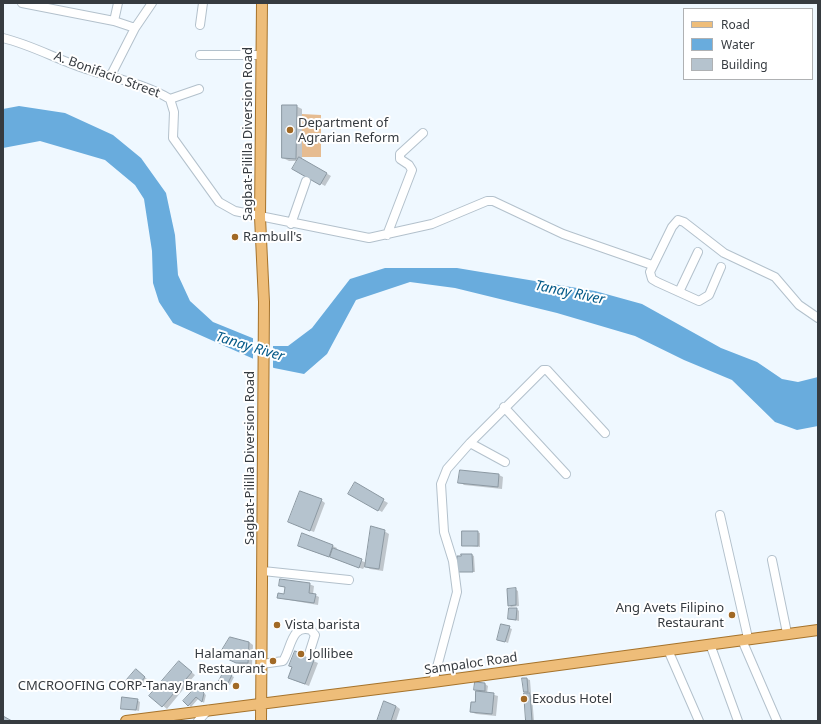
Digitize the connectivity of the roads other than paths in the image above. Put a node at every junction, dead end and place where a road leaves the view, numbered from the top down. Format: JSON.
{"nodes":[{"id":1,"x":22,"y":3,"type":"edge"},
{"id":2,"x":118,"y":3,"type":"edge"},
{"id":3,"x":152,"y":3,"type":"edge"},
{"id":4,"x":203,"y":3,"type":"edge"},
{"id":5,"x":262,"y":3,"type":"edge"},
{"id":6,"x":114,"y":21,"type":"junction"},
{"id":7,"x":200,"y":25,"type":"dead end"},
{"id":8,"x":135,"y":28,"type":"junction"},
{"id":9,"x":3,"y":38,"type":"edge"},
{"id":10,"x":200,"y":55,"type":"dead end"},
{"id":11,"x":262,"y":55,"type":"junction"},
{"id":12,"x":111,"y":75,"type":"junction"},
{"id":13,"x":198,"y":89,"type":"dead end"},
{"id":14,"x":170,"y":99,"type":"junction"},
{"id":15,"x":423,"y":133,"type":"dead end"},
{"id":16,"x":306,"y":181,"type":"dead end"},
{"id":17,"x":260,"y":217,"type":"junction"},
{"id":18,"x":291,"y":224,"type":"junction"},
{"id":19,"x":387,"y":235,"type":"junction"},
{"id":20,"x":698,"y":252,"type":"dead end"},
{"id":21,"x":652,"y":265,"type":"junction"},
{"id":22,"x":721,"y":267,"type":"dead end"},
{"id":23,"x":680,"y":292,"type":"junction"},
{"id":24,"x":818,"y":318,"type":"edge"},
{"id":25,"x":504,"y":407,"type":"junction"},
{"id":26,"x":605,"y":433,"type":"dead end"},
{"id":27,"x":470,"y":443,"type":"junction"},
{"id":28,"x":505,"y":462,"type":"dead end"},
{"id":29,"x":566,"y":474,"type":"dead end"},
{"id":30,"x":720,"y":515,"type":"dead end"},
{"id":31,"x":772,"y":560,"type":"dead end"},
{"id":32,"x":263,"y":571,"type":"junction"},
{"id":33,"x":349,"y":580,"type":"dead end"},
{"id":34,"x":818,"y":630,"type":"edge"},
{"id":35,"x":787,"y":633,"type":"junction"},
{"id":36,"x":745,"y":639,"type":"junction"},
{"id":37,"x":710,"y":644,"type":"junction"},
{"id":38,"x":668,"y":650,"type":"junction"},
{"id":39,"x":309,"y":654,"type":"dead end"},
{"id":40,"x":262,"y":664,"type":"junction"},
{"id":41,"x":433,"y":682,"type":"junction"},
{"id":42,"x":262,"y":703,"type":"junction"},
{"id":43,"x":208,"y":710,"type":"junction"},
{"id":44,"x":126,"y":721,"type":"edge"},
{"id":45,"x":198,"y":721,"type":"edge"},
{"id":46,"x":261,"y":721,"type":"edge"},
{"id":47,"x":699,"y":721,"type":"edge"},
{"id":48,"x":738,"y":721,"type":"edge"},
{"id":49,"x":777,"y":721,"type":"edge"}],
"edges":[{"from":1,"to":6,"type":"street"},
{"from":2,"to":6,"type":"street"},
{"from":3,"to":8,"type":"street"},
{"from":4,"to":7,"type":"street"},
{"from":5,"to":11,"type":"main road","name":"Sagbat-Pililla Diversion Road"},
{"from":6,"to":8,"type":"street"},
{"from":8,"to":12,"type":"street"},
{"from":9,"to":12,"type":"street","name":"A. Bonifacio Street"},
{"from":10,"to":11,"type":"street"},
{"from":11,"to":17,"type":"main road","name":"Sagbat-Pililla Diversion Road"},
{"from":12,"to":14,"type":"street","name":"A. Bonifacio Street"},
{"from":13,"to":14,"type":"street"},
{"from":14,"to":17,"type":"street","name":"A. Bonifacio Street"},
{"from":15,"to":19,"type":"street"},
{"from":16,"to":18,"type":"street"},
{"from":17,"to":18,"type":"street","name":"A. Bonifacio Street"},
{"from":17,"to":32,"type":"main road","name":"Sagbat-Pililla Diversion Road"},
{"from":18,"to":19,"type":"street","name":"A. Bonifacio Street"},
{"from":19,"to":21,"type":"street","name":"A. Bonifacio Street"},
{"from":20,"to":23,"type":"street"},
{"from":21,"to":23,"type":"street"},
{"from":21,"to":24,"type":"street"},
{"from":22,"to":23,"type":"street"},
{"from":25,"to":26,"type":"street"},
{"from":25,"to":27,"type":"street"},
{"from":25,"to":29,"type":"street"},
{"from":27,"to":28,"type":"street"},
{"from":27,"to":41,"type":"street"},
{"from":30,"to":36,"type":"street"},
{"from":31,"to":35,"type":"street"},
{"from":32,"to":33,"type":"street"},
{"from":32,"to":40,"type":"main road","name":"Sagbat-Pililla Diversion Road"},
{"from":34,"to":35,"type":"main road","name":"Sampaloc Road"},
{"from":35,"to":36,"type":"main road","name":"Sampaloc Road"},
{"from":36,"to":37,"type":"main road","name":"Sampaloc Road"},
{"from":36,"to":49,"type":"street"},
{"from":37,"to":38,"type":"main road","name":"Sampaloc Road"},
{"from":37,"to":48,"type":"street"},
{"from":38,"to":41,"type":"main road","name":"Sampaloc Road"},
{"from":38,"to":47,"type":"street"},
{"from":39,"to":40,"type":"street"},
{"from":40,"to":42,"type":"main road","name":"Sagbat-Pililla Diversion Road"},
{"from":41,"to":42,"type":"main road","name":"Sampaloc Road"},
{"from":42,"to":43,"type":"main road","name":"Sampaloc Road"},
{"from":42,"to":46,"type":"main road","name":"Sagbat-Pililla Diversion Road"},
{"from":43,"to":44,"type":"main road","name":"Sampaloc Road"},
{"from":43,"to":45,"type":"street"}]}
